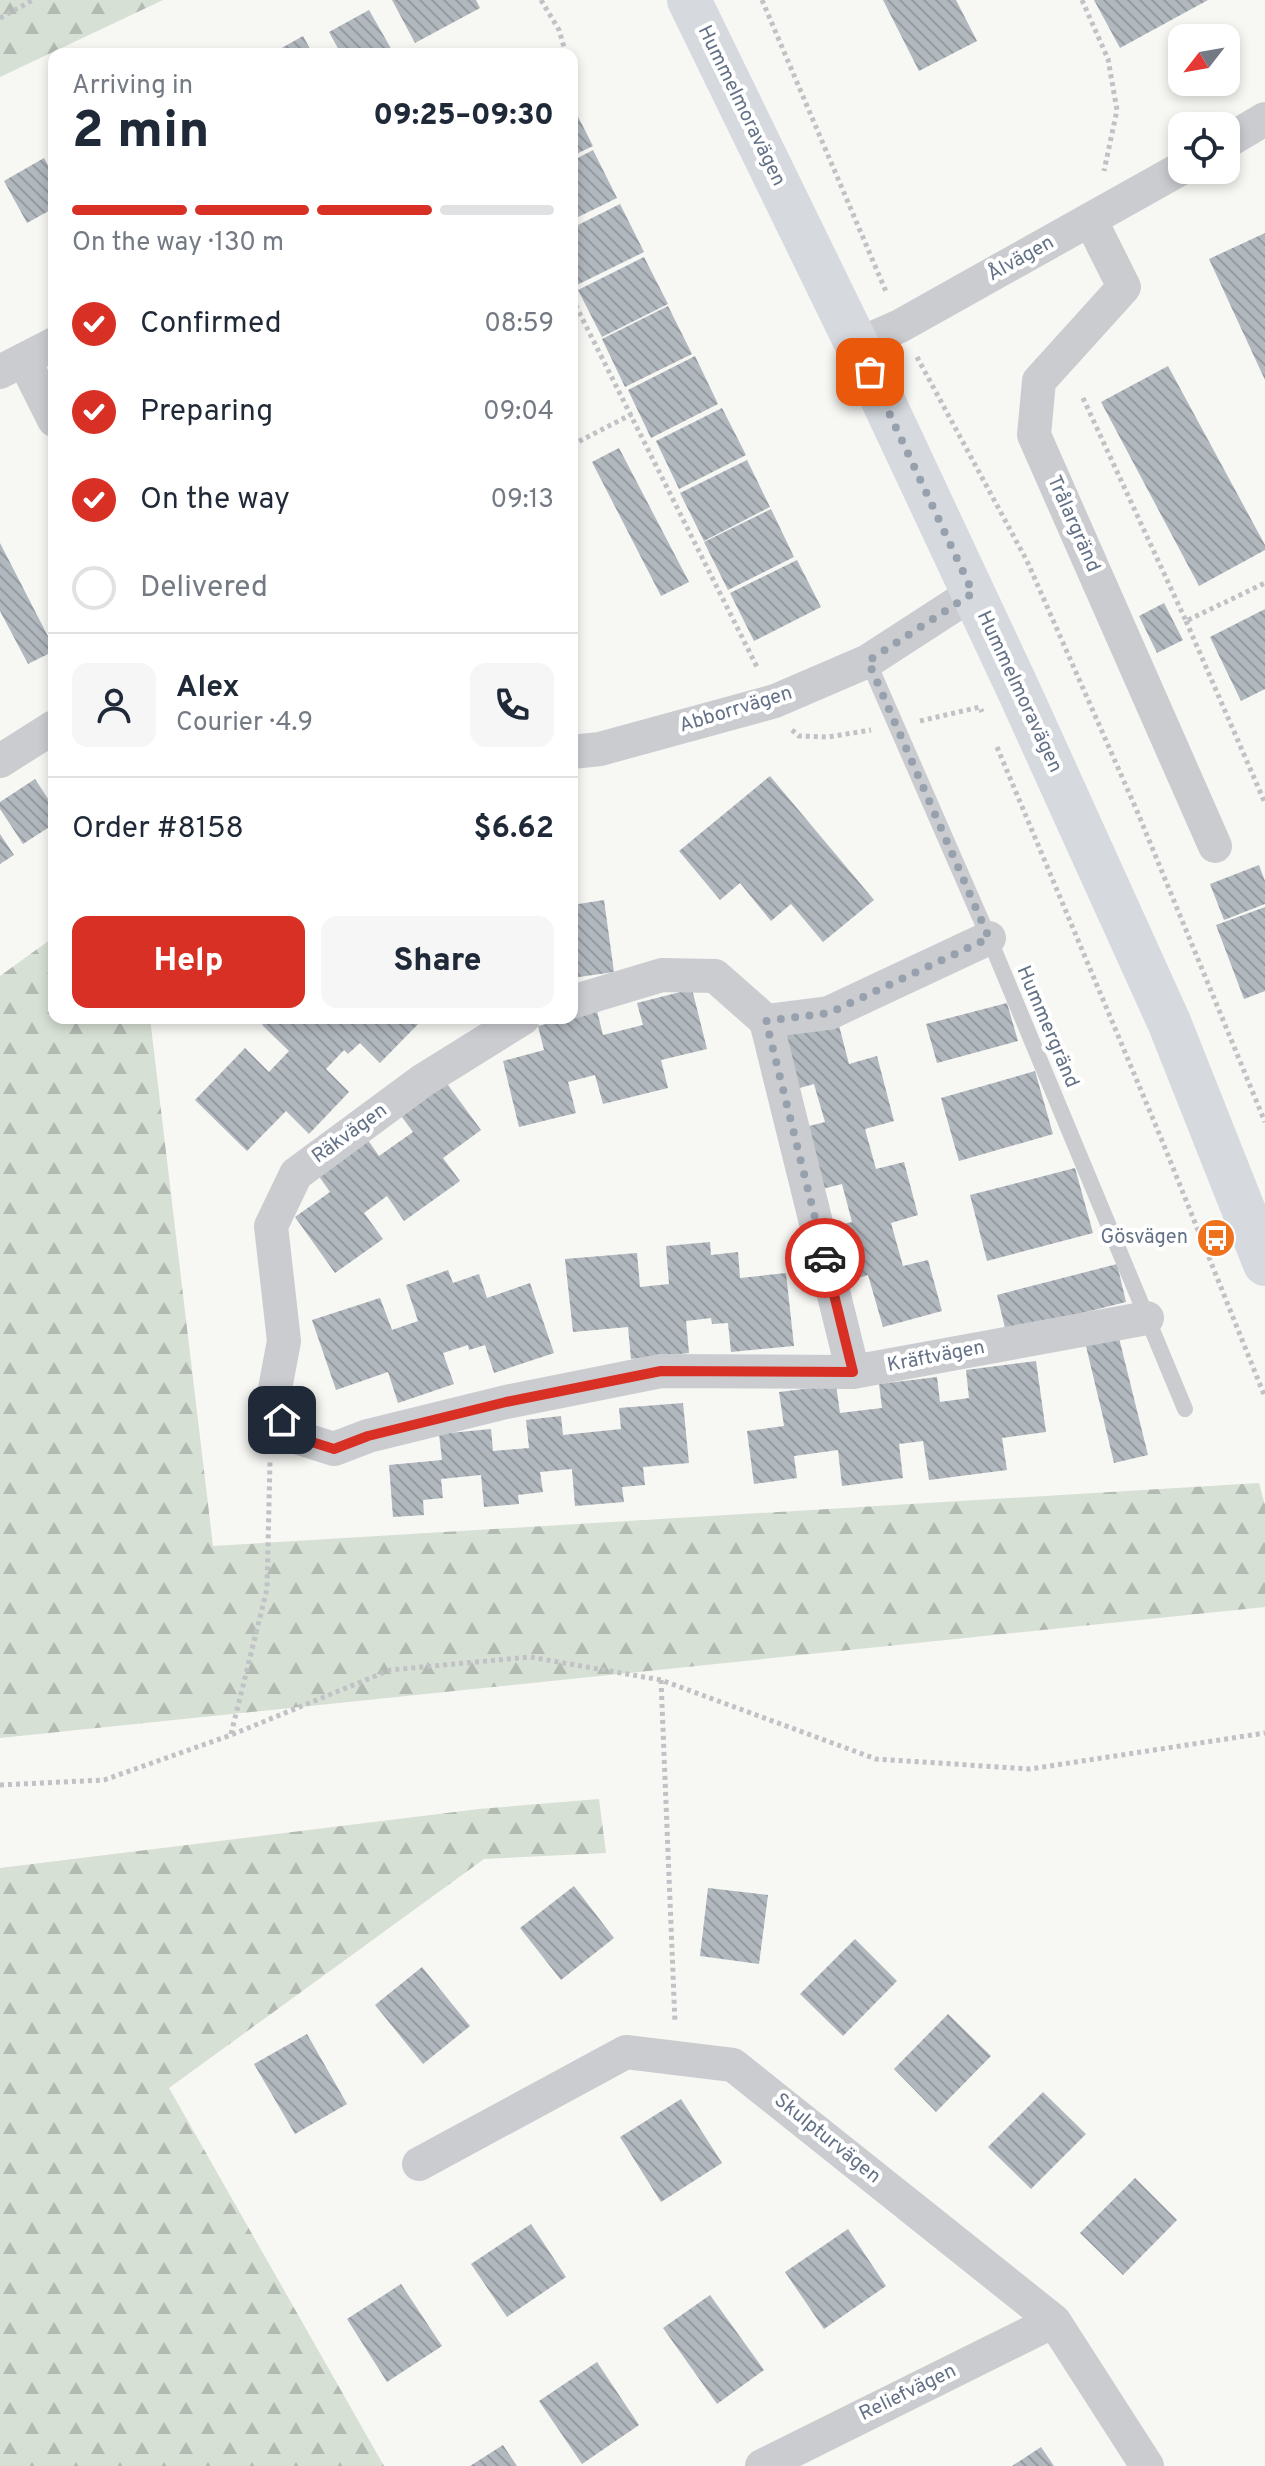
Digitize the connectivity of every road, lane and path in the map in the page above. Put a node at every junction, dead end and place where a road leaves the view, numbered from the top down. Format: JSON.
{"nodes":[{"id":1,"x":33,"y":0,"type":"edge"},
{"id":2,"x":541,"y":0,"type":"edge"},
{"id":3,"x":689,"y":0,"type":"edge"},
{"id":4,"x":762,"y":0,"type":"edge"},
{"id":5,"x":1082,"y":0,"type":"edge"},
{"id":6,"x":0,"y":18,"type":"edge"},
{"id":7,"x":564,"y":48,"type":"edge"},
{"id":8,"x":1265,"y":119,"type":"edge"},
{"id":9,"x":1240,"y":134,"type":"edge"},
{"id":10,"x":1168,"y":176,"type":"edge"},
{"id":11,"x":1091,"y":221,"type":"junction"},
{"id":12,"x":578,"y":310,"type":"edge"},
{"id":13,"x":900,"y":326,"type":"junction"},
{"id":14,"x":857,"y":345,"type":"junction"},
{"id":15,"x":48,"y":347,"type":"edge"},
{"id":16,"x":12,"y":366,"type":"edge"},
{"id":17,"x":1083,"y":398,"type":"dead end"},
{"id":18,"x":48,"y":412,"type":"edge"},
{"id":19,"x":632,"y":414,"type":"junction"},
{"id":20,"x":578,"y":442,"type":"edge"},
{"id":21,"x":1265,"y":583,"type":"edge"},
{"id":22,"x":973,"y":593,"type":"junction"},
{"id":23,"x":1186,"y":621,"type":"junction"},
{"id":24,"x":868,"y":661,"type":"junction"},
{"id":25,"x":775,"y":701,"type":"junction"},
{"id":26,"x":986,"y":722,"type":"dead end"},
{"id":27,"x":898,"y":726,"type":"junction"},
{"id":28,"x":48,"y":731,"type":"edge"},
{"id":29,"x":992,"y":737,"type":"dead end"},
{"id":30,"x":578,"y":751,"type":"edge"},
{"id":31,"x":0,"y":761,"type":"edge"},
{"id":32,"x":1265,"y":803,"type":"edge"},
{"id":33,"x":1215,"y":846,"type":"dead end"},
{"id":34,"x":989,"y":938,"type":"junction"},
{"id":35,"x":578,"y":1000,"type":"edge"},
{"id":36,"x":766,"y":1021,"type":"junction"},
{"id":37,"x":513,"y":1024,"type":"edge"},
{"id":38,"x":1265,"y":1122,"type":"edge"},
{"id":39,"x":1265,"y":1264,"type":"edge"},
{"id":40,"x":1147,"y":1318,"type":"junction"},
{"id":41,"x":853,"y":1372,"type":"junction"},
{"id":42,"x":1265,"y":1397,"type":"edge"},
{"id":43,"x":272,"y":1405,"type":"junction"},
{"id":44,"x":1185,"y":1409,"type":"dead end"},
{"id":45,"x":661,"y":1680,"type":"junction"},
{"id":46,"x":1265,"y":1733,"type":"edge"},
{"id":47,"x":231,"y":1735,"type":"junction"},
{"id":48,"x":0,"y":1785,"type":"edge"},
{"id":49,"x":676,"y":2058,"type":"junction"},
{"id":50,"x":419,"y":2164,"type":"dead end"},
{"id":51,"x":1054,"y":2321,"type":"junction"},
{"id":52,"x":762,"y":2466,"type":"edge"},
{"id":53,"x":1147,"y":2466,"type":"edge"}],
"edges":[{"from":1,"to":6,"type":"path"},
{"from":2,"to":7,"type":"path"},
{"from":3,"to":14,"type":"street","name":"Hummelmoravägen"},
{"from":4,"to":13,"type":"path"},
{"from":5,"to":11,"type":"path"},
{"from":8,"to":9,"type":"street"},
{"from":10,"to":11,"type":"street","name":"Ålvägen"},
{"from":11,"to":13,"type":"street","name":"Ålvägen"},
{"from":11,"to":33,"type":"street","name":"Trålargränd"},
{"from":12,"to":19,"type":"path"},
{"from":13,"to":14,"type":"street","name":"Ålvägen"},
{"from":13,"to":38,"type":"path"},
{"from":14,"to":22,"type":"street","name":"Hummelmoravägen"},
{"from":15,"to":16,"type":"street"},
{"from":16,"to":18,"type":"street"},
{"from":17,"to":23,"type":"path"},
{"from":19,"to":20,"type":"path"},
{"from":19,"to":25,"type":"path"},
{"from":21,"to":23,"type":"path"},
{"from":22,"to":24,"type":"street","name":"Abborrvägen"},
{"from":22,"to":39,"type":"street","name":"Hummelmoravägen"},
{"from":23,"to":32,"type":"path"},
{"from":24,"to":25,"type":"street","name":"Abborrvägen"},
{"from":24,"to":27,"type":"lane","name":"Hummergränd"},
{"from":25,"to":27,"type":"path"},
{"from":25,"to":30,"type":"street","name":"Abborrvägen"},
{"from":26,"to":27,"type":"path"},
{"from":27,"to":34,"type":"lane","name":"Hummergränd"},
{"from":28,"to":31,"type":"street"},
{"from":29,"to":42,"type":"path"},
{"from":34,"to":36,"type":"street"},
{"from":34,"to":40,"type":"lane","name":"Hummergränd"},
{"from":35,"to":36,"type":"street"},
{"from":36,"to":41,"type":"street"},
{"from":37,"to":43,"type":"street","name":"Räkvägen"},
{"from":40,"to":41,"type":"street","name":"Kräftvägen"},
{"from":40,"to":44,"type":"lane","name":"Hummergränd"},
{"from":41,"to":43,"type":"street","name":"Kräftvägen"},
{"from":43,"to":47,"type":"path"},
{"from":45,"to":46,"type":"path"},
{"from":45,"to":47,"type":"path"},
{"from":45,"to":49,"type":"path"},
{"from":47,"to":48,"type":"path"},
{"from":49,"to":50,"type":"street","name":"Skulpturvägen"},
{"from":49,"to":51,"type":"street","name":"Skulpturvägen"},
{"from":51,"to":52,"type":"street","name":"Reliefvägen"},
{"from":51,"to":53,"type":"street","name":"Skulpturvägen"}]}
